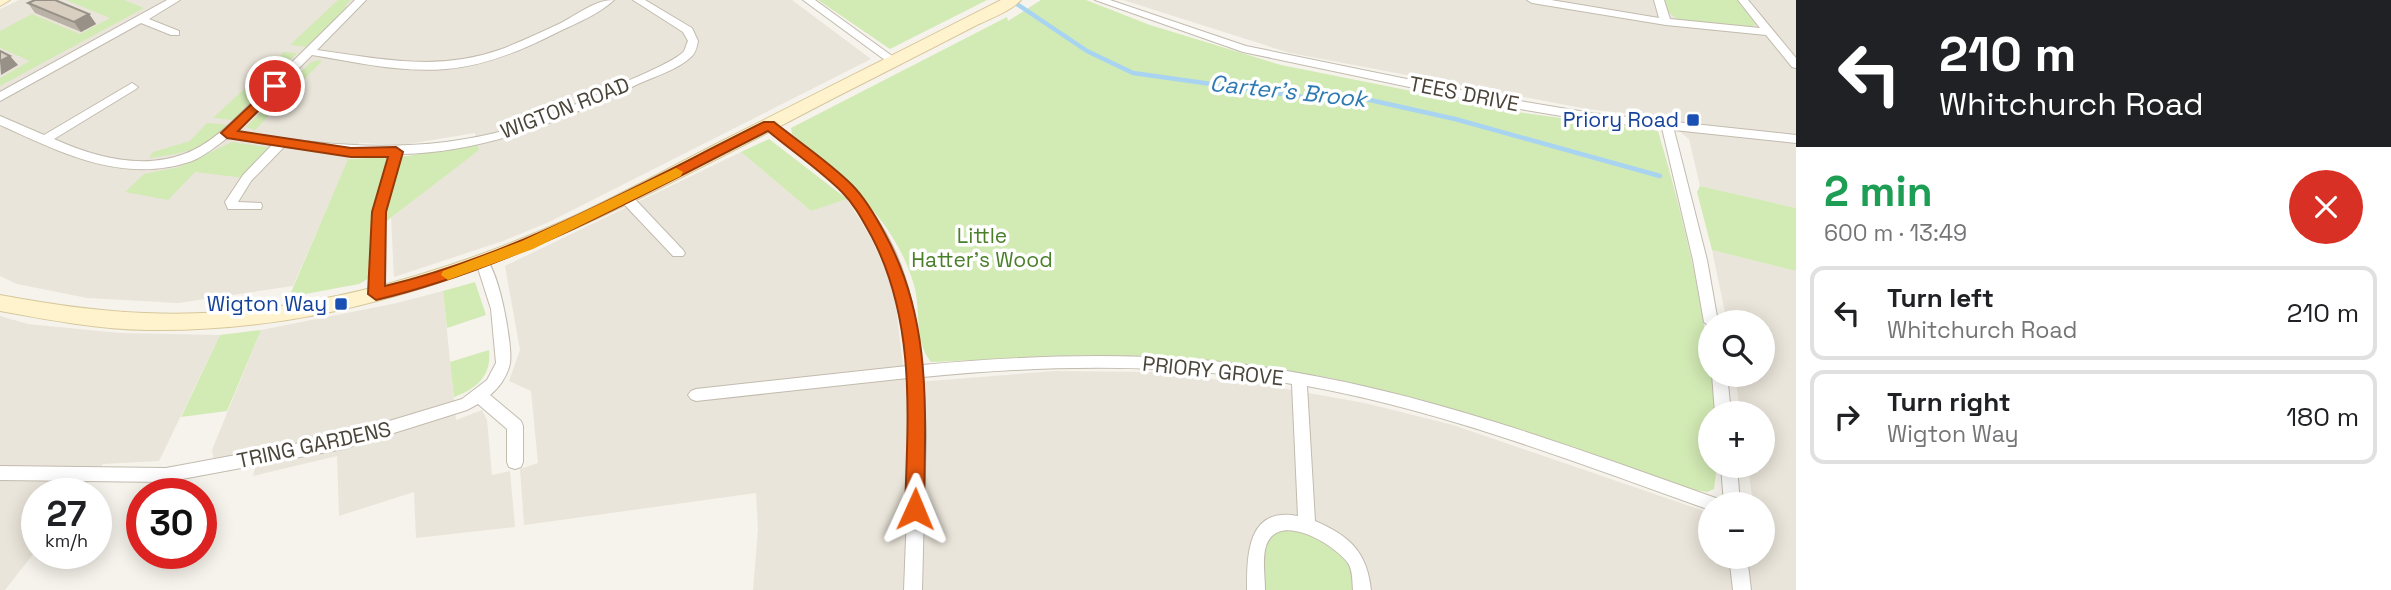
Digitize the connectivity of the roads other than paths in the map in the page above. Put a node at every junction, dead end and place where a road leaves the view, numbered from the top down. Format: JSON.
{"nodes":[{"id":1,"x":175,"y":0,"type":"edge"},
{"id":2,"x":361,"y":0,"type":"edge"},
{"id":3,"x":609,"y":0,"type":"edge"},
{"id":4,"x":638,"y":0,"type":"edge"},
{"id":5,"x":807,"y":0,"type":"edge"},
{"id":6,"x":1100,"y":0,"type":"edge"},
{"id":7,"x":1532,"y":0,"type":"edge"},
{"id":8,"x":1658,"y":0,"type":"edge"},
{"id":9,"x":1743,"y":0,"type":"edge"},
{"id":10,"x":1009,"y":2,"type":"edge"},
{"id":11,"x":141,"y":19,"type":"junction"},
{"id":12,"x":1666,"y":22,"type":"junction"},
{"id":13,"x":1770,"y":32,"type":"junction"},
{"id":14,"x":175,"y":33,"type":"dead end"},
{"id":15,"x":311,"y":52,"type":"junction"},
{"id":16,"x":893,"y":61,"type":"junction"},
{"id":17,"x":1796,"y":65,"type":"edge"},
{"id":18,"x":132,"y":87,"type":"dead end"},
{"id":19,"x":0,"y":97,"type":"edge"},
{"id":20,"x":0,"y":120,"type":"edge"},
{"id":21,"x":769,"y":125,"type":"junction"},
{"id":22,"x":1667,"y":126,"type":"junction"},
{"id":23,"x":227,"y":133,"type":"junction"},
{"id":24,"x":1796,"y":139,"type":"edge"},
{"id":25,"x":43,"y":141,"type":"junction"},
{"id":26,"x":282,"y":142,"type":"junction"},
{"id":27,"x":396,"y":152,"type":"junction"},
{"id":28,"x":626,"y":198,"type":"junction"},
{"id":29,"x":256,"y":206,"type":"dead end"},
{"id":30,"x":678,"y":253,"type":"dead end"},
{"id":31,"x":483,"y":262,"type":"junction"},
{"id":32,"x":376,"y":294,"type":"junction"},
{"id":33,"x":0,"y":303,"type":"edge"},
{"id":34,"x":1709,"y":310,"type":"edge"},
{"id":35,"x":917,"y":373,"type":"junction"},
{"id":36,"x":1299,"y":380,"type":"junction"},
{"id":37,"x":480,"y":396,"type":"junction"},
{"id":38,"x":696,"y":396,"type":"dead end"},
{"id":39,"x":515,"y":462,"type":"dead end"},
{"id":40,"x":0,"y":473,"type":"edge"},
{"id":41,"x":1698,"y":499,"type":"edge"},
{"id":42,"x":1307,"y":524,"type":"junction"},
{"id":43,"x":1740,"y":569,"type":"edge"},
{"id":44,"x":913,"y":590,"type":"edge"},
{"id":45,"x":1256,"y":590,"type":"edge"},
{"id":46,"x":1363,"y":590,"type":"edge"},
{"id":47,"x":1742,"y":590,"type":"edge"}],
"edges":[{"from":1,"to":11,"type":"street"},
{"from":2,"to":15,"type":"street"},
{"from":3,"to":15,"type":"street"},
{"from":4,"to":27,"type":"street","name":"WIGTON ROAD"},
{"from":5,"to":16,"type":"street"},
{"from":6,"to":22,"type":"street","name":"TEES DRIVE"},
{"from":7,"to":12,"type":"street"},
{"from":8,"to":12,"type":"street"},
{"from":9,"to":13,"type":"street"},
{"from":10,"to":16,"type":"street"},
{"from":11,"to":14,"type":"street"},
{"from":11,"to":19,"type":"street"},
{"from":12,"to":13,"type":"street"},
{"from":13,"to":17,"type":"street"},
{"from":15,"to":23,"type":"street"},
{"from":16,"to":21,"type":"street"},
{"from":18,"to":25,"type":"street"},
{"from":20,"to":25,"type":"street"},
{"from":21,"to":28,"type":"street"},
{"from":21,"to":35,"type":"street"},
{"from":22,"to":24,"type":"street","name":"TEES DRIVE"},
{"from":22,"to":34,"type":"street"},
{"from":23,"to":25,"type":"street"},
{"from":23,"to":26,"type":"street","name":"WIGTON ROAD"},
{"from":26,"to":27,"type":"street","name":"WIGTON ROAD"},
{"from":26,"to":29,"type":"street"},
{"from":27,"to":32,"type":"street"},
{"from":28,"to":30,"type":"street"},
{"from":28,"to":31,"type":"street"},
{"from":31,"to":32,"type":"street"},
{"from":31,"to":37,"type":"street"},
{"from":32,"to":33,"type":"street"},
{"from":35,"to":36,"type":"street","name":"PRIORY GROVE"},
{"from":35,"to":38,"type":"street","name":"PRIORY GROVE"},
{"from":35,"to":44,"type":"street"},
{"from":36,"to":41,"type":"street","name":"PRIORY GROVE"},
{"from":36,"to":42,"type":"street"},
{"from":37,"to":39,"type":"street"},
{"from":37,"to":40,"type":"street","name":"TRING GARDENS"},
{"from":42,"to":45,"type":"street"},
{"from":42,"to":46,"type":"street"},
{"from":43,"to":47,"type":"street"}]}
